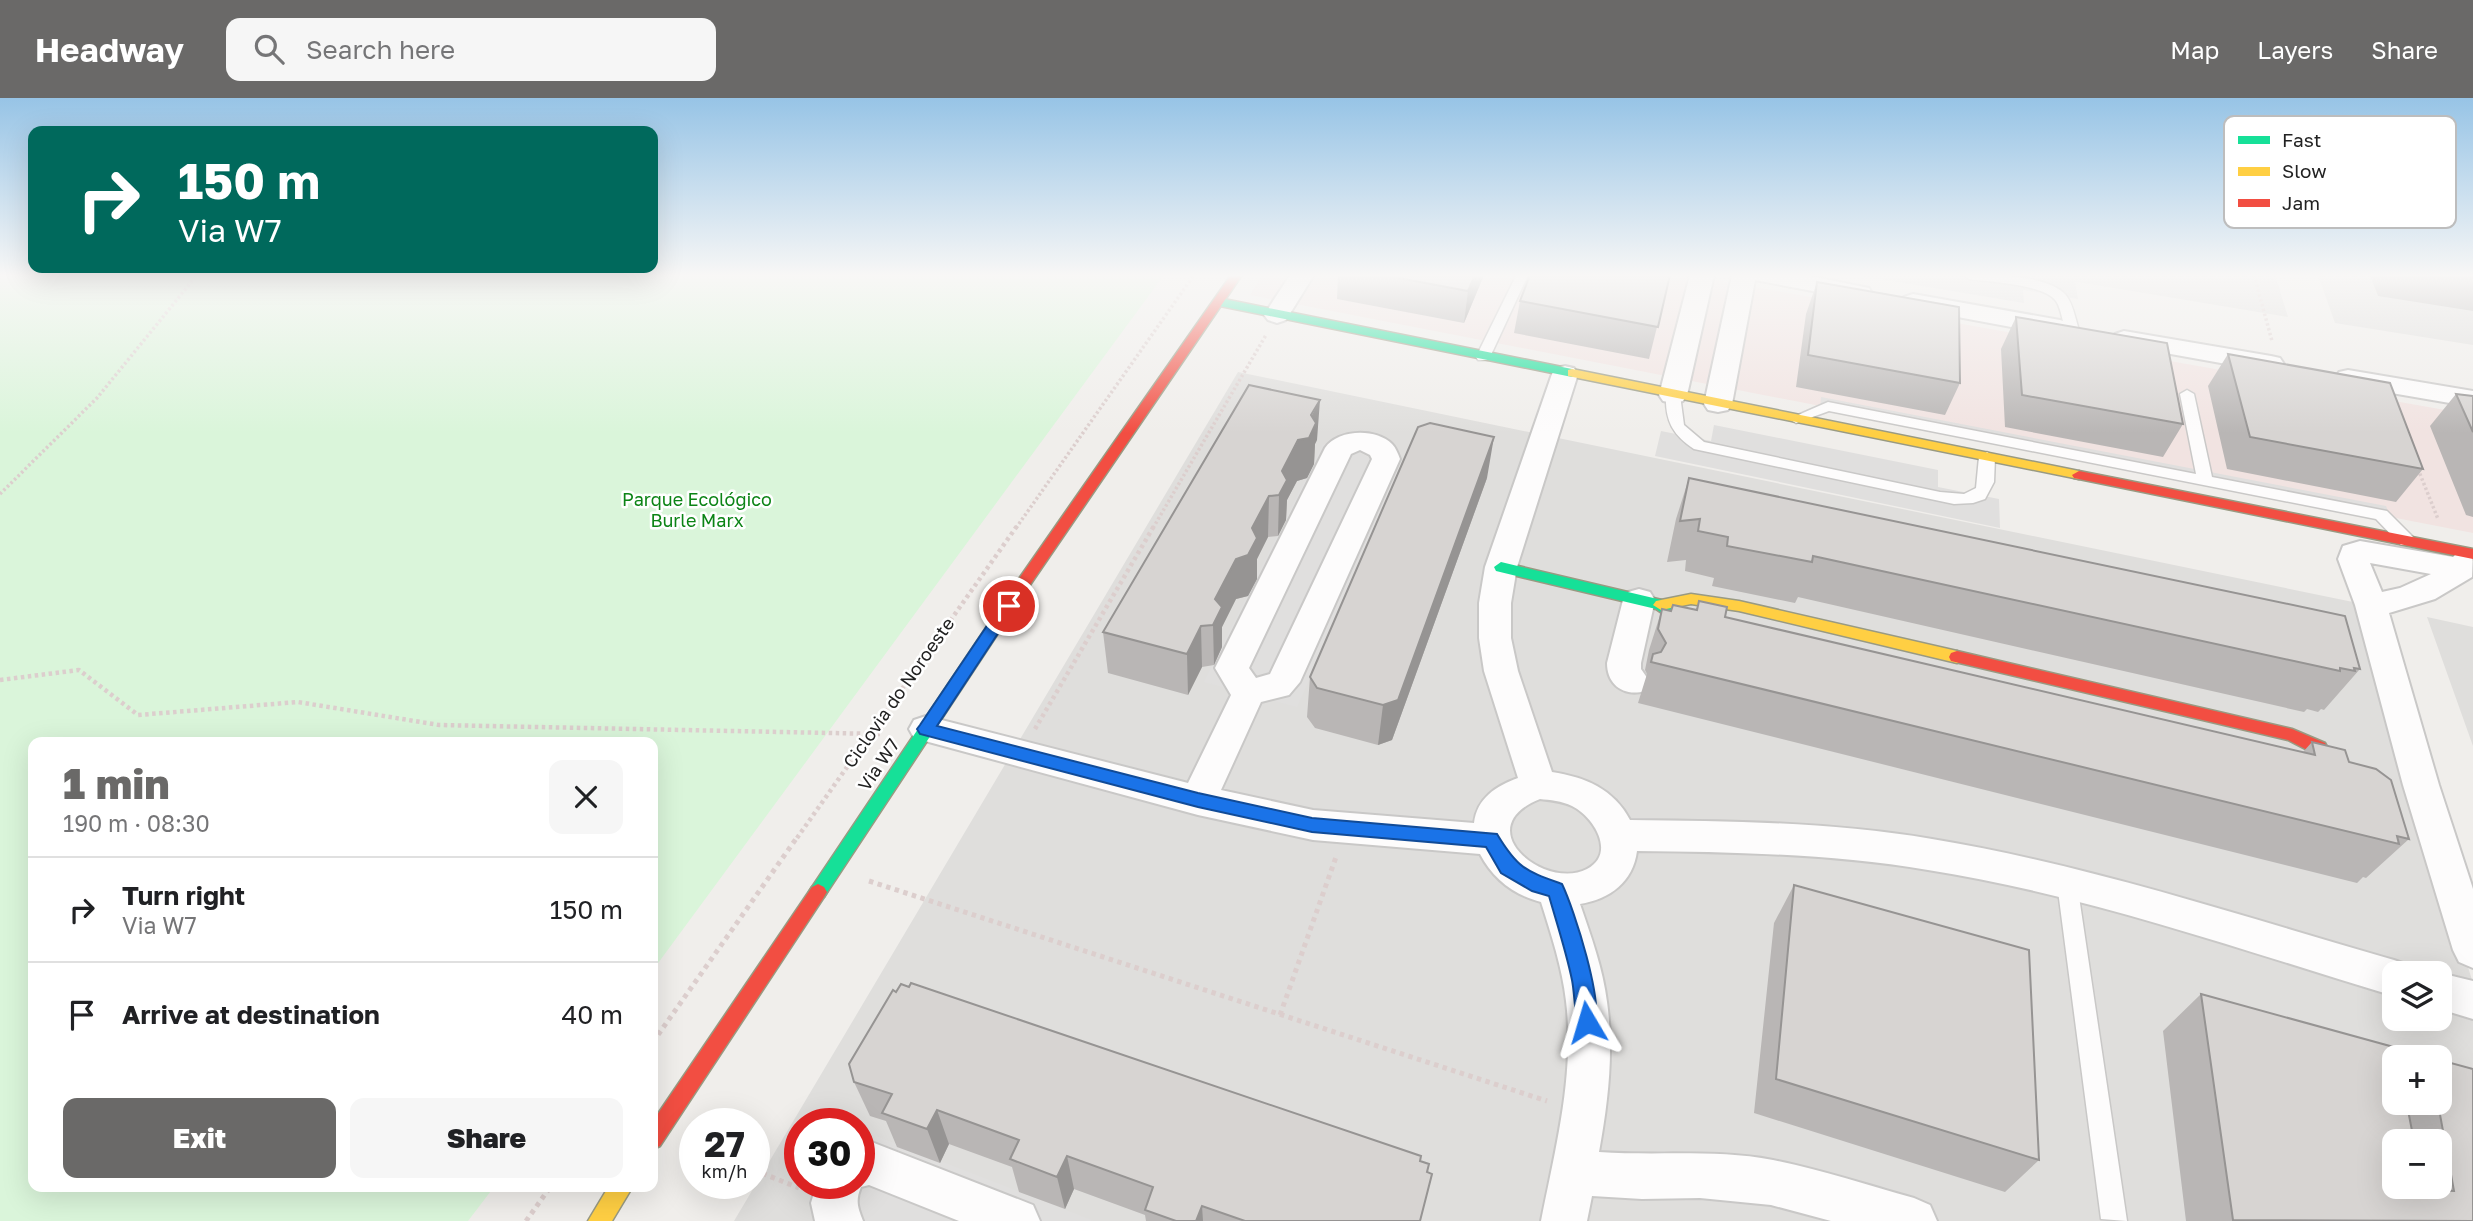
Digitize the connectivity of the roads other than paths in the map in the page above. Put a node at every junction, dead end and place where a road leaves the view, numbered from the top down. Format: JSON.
{"nodes":[{"id":1,"x":1202,"y":327,"type":"edge"},
{"id":2,"x":1338,"y":327,"type":"edge"},
{"id":3,"x":1497,"y":327,"type":"edge"},
{"id":4,"x":1689,"y":327,"type":"edge"},
{"id":5,"x":1733,"y":327,"type":"edge"},
{"id":6,"x":2057,"y":327,"type":"edge"},
{"id":7,"x":2072,"y":330,"type":"joint"},
{"id":8,"x":1483,"y":357,"type":"junction"},
{"id":9,"x":2285,"y":367,"type":"edge"},
{"id":10,"x":2318,"y":373,"type":"edge"},
{"id":11,"x":1565,"y":374,"type":"junction"},
{"id":12,"x":2187,"y":394,"type":"dead end"},
{"id":13,"x":1673,"y":395,"type":"junction"},
{"id":14,"x":2473,"y":399,"type":"edge"},
{"id":15,"x":1718,"y":404,"type":"junction"},
{"id":16,"x":1796,"y":419,"type":"junction"},
{"id":17,"x":1987,"y":457,"type":"junction"},
{"id":18,"x":2205,"y":480,"type":"junction"},
{"id":19,"x":2407,"y":541,"type":"junction"},
{"id":20,"x":2464,"y":557,"type":"edge"},
{"id":21,"x":1502,"y":567,"type":"junction"},
{"id":22,"x":1650,"y":603,"type":"junction"},
{"id":23,"x":2371,"y":606,"type":"junction"},
{"id":24,"x":1738,"y":638,"type":"edge"},
{"id":25,"x":1633,"y":682,"type":"dead end"},
{"id":26,"x":1249,"y":692,"type":"junction"},
{"id":27,"x":926,"y":729,"type":"junction"},
{"id":28,"x":2284,"y":762,"type":"edge"},
{"id":29,"x":1538,"y":785,"type":"junction"},
{"id":30,"x":1198,"y":800,"type":"junction"},
{"id":31,"x":1619,"y":835,"type":"junction"},
{"id":32,"x":1491,"y":840,"type":"junction"},
{"id":33,"x":2067,"y":883,"type":"junction"},
{"id":34,"x":1556,"y":890,"type":"junction"},
{"id":35,"x":2473,"y":950,"type":"edge"},
{"id":36,"x":2382,"y":975,"type":"edge"},
{"id":37,"x":2452,"y":994,"type":"edge"},
{"id":38,"x":2473,"y":1000,"type":"edge"},
{"id":39,"x":658,"y":1132,"type":"edge"},
{"id":40,"x":875,"y":1165,"type":"edge"},
{"id":41,"x":1573,"y":1172,"type":"junction"},
{"id":42,"x":618,"y":1192,"type":"edge"},
{"id":43,"x":599,"y":1221,"type":"edge"},
{"id":44,"x":1017,"y":1221,"type":"edge"},
{"id":45,"x":1564,"y":1221,"type":"edge"},
{"id":46,"x":1914,"y":1221,"type":"edge"},
{"id":47,"x":2115,"y":1221,"type":"edge"}],
"edges":[{"from":1,"to":27,"type":"street","name":"Via W7"},
{"from":2,"to":8,"type":"street"},
{"from":3,"to":8,"type":"lane"},
{"from":4,"to":13,"type":"street"},
{"from":5,"to":15,"type":"street"},
{"from":6,"to":7,"type":"street"},
{"from":7,"to":9,"type":"street"},
{"from":8,"to":11,"type":"street"},
{"from":10,"to":14,"type":"street"},
{"from":11,"to":13,"type":"street"},
{"from":11,"to":21,"type":"street"},
{"from":12,"to":18,"type":"lane"},
{"from":13,"to":15,"type":"street"},
{"from":13,"to":17,"type":"lane"},
{"from":15,"to":16,"type":"street"},
{"from":16,"to":17,"type":"street"},
{"from":16,"to":18,"type":"lane"},
{"from":17,"to":19,"type":"street"},
{"from":18,"to":19,"type":"lane"},
{"from":19,"to":20,"type":"street"},
{"from":20,"to":23,"type":"street"},
{"from":20,"to":23,"type":"street"},
{"from":21,"to":22,"type":"street"},
{"from":21,"to":29,"type":"street"},
{"from":22,"to":24,"type":"street"},
{"from":22,"to":25,"type":"street"},
{"from":22,"to":28,"type":"street"},
{"from":23,"to":35,"type":"street"},
{"from":26,"to":26,"type":"street"},
{"from":26,"to":30,"type":"street"},
{"from":27,"to":30,"type":"street"},
{"from":27,"to":39,"type":"street","name":"Via W7"},
{"from":29,"to":31,"type":"street"},
{"from":29,"to":32,"type":"street"},
{"from":30,"to":32,"type":"street"},
{"from":31,"to":33,"type":"street"},
{"from":31,"to":34,"type":"street"},
{"from":32,"to":34,"type":"street"},
{"from":33,"to":36,"type":"street"},
{"from":33,"to":47,"type":"lane"},
{"from":34,"to":41,"type":"street"},
{"from":37,"to":38,"type":"street"},
{"from":40,"to":44,"type":"street"},
{"from":41,"to":45,"type":"street"},
{"from":41,"to":46,"type":"street"},
{"from":42,"to":43,"type":"street"}]}
